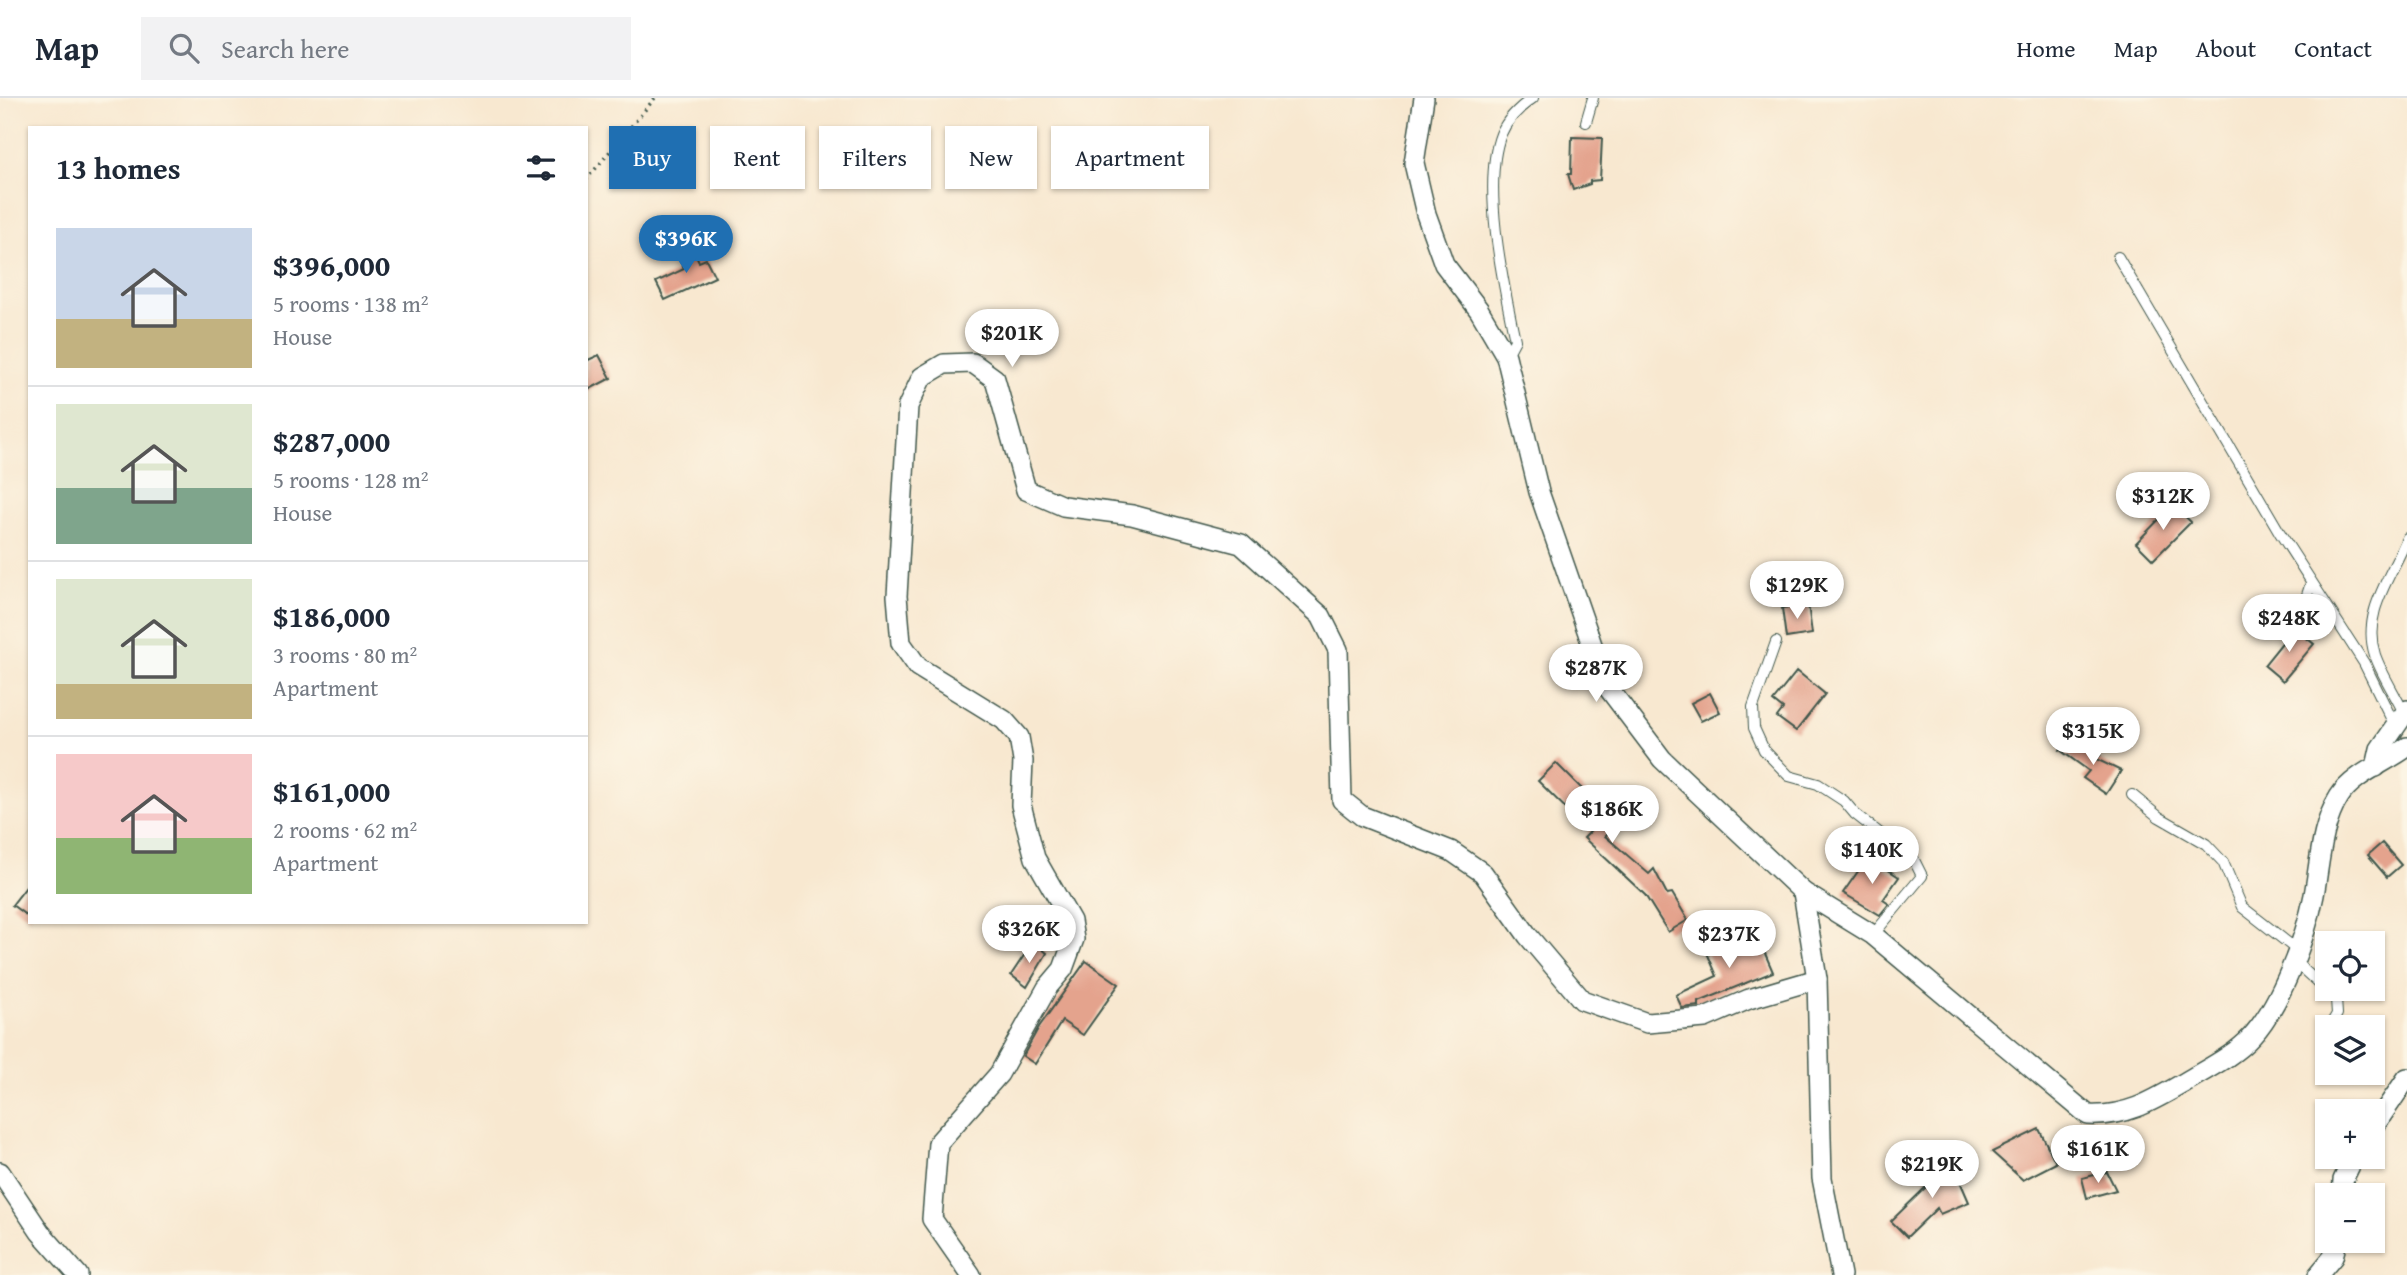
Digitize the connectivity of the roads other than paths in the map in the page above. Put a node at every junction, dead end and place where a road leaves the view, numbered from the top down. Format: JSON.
{"nodes":[{"id":1,"x":1424,"y":98,"type":"edge"},
{"id":2,"x":1533,"y":98,"type":"edge"},
{"id":3,"x":1592,"y":98,"type":"edge"},
{"id":4,"x":1586,"y":122,"type":"dead end"},
{"id":5,"x":2118,"y":257,"type":"dead end"},
{"id":6,"x":1506,"y":356,"type":"junction"},
{"id":7,"x":2407,"y":538,"type":"edge"},
{"id":8,"x":2311,"y":583,"type":"junction"},
{"id":9,"x":2299,"y":620,"type":"dead end"},
{"id":10,"x":1776,"y":642,"type":"dead end"},
{"id":11,"x":2402,"y":717,"type":"edge"},
{"id":12,"x":2407,"y":747,"type":"edge"},
{"id":13,"x":2376,"y":767,"type":"junction"},
{"id":14,"x":2132,"y":795,"type":"dead end"},
{"id":15,"x":1803,"y":892,"type":"junction"},
{"id":16,"x":1872,"y":935,"type":"junction"},
{"id":17,"x":2295,"y":955,"type":"junction"},
{"id":18,"x":1817,"y":979,"type":"junction"},
{"id":19,"x":2336,"y":1015,"type":"edge"},
{"id":20,"x":2407,"y":1078,"type":"edge"},
{"id":21,"x":2385,"y":1110,"type":"edge"},
{"id":22,"x":0,"y":1172,"type":"edge"},
{"id":23,"x":2334,"y":1253,"type":"edge"},
{"id":24,"x":78,"y":1275,"type":"edge"},
{"id":25,"x":971,"y":1275,"type":"edge"},
{"id":26,"x":1841,"y":1275,"type":"edge"},
{"id":27,"x":2318,"y":1275,"type":"edge"}],
"edges":[{"from":1,"to":6,"type":"street"},
{"from":2,"to":6,"type":"lane"},
{"from":3,"to":4,"type":"lane"},
{"from":5,"to":8,"type":"lane"},
{"from":6,"to":15,"type":"street"},
{"from":7,"to":11,"type":"lane"},
{"from":8,"to":9,"type":"lane"},
{"from":8,"to":11,"type":"lane"},
{"from":10,"to":16,"type":"lane"},
{"from":11,"to":13,"type":"street"},
{"from":12,"to":13,"type":"street"},
{"from":13,"to":17,"type":"street"},
{"from":14,"to":17,"type":"lane"},
{"from":15,"to":16,"type":"street"},
{"from":15,"to":18,"type":"street"},
{"from":16,"to":17,"type":"street"},
{"from":17,"to":19,"type":"lane"},
{"from":18,"to":25,"type":"street"},
{"from":18,"to":26,"type":"street"},
{"from":20,"to":21,"type":"street"},
{"from":22,"to":24,"type":"street"},
{"from":23,"to":27,"type":"street"}]}
